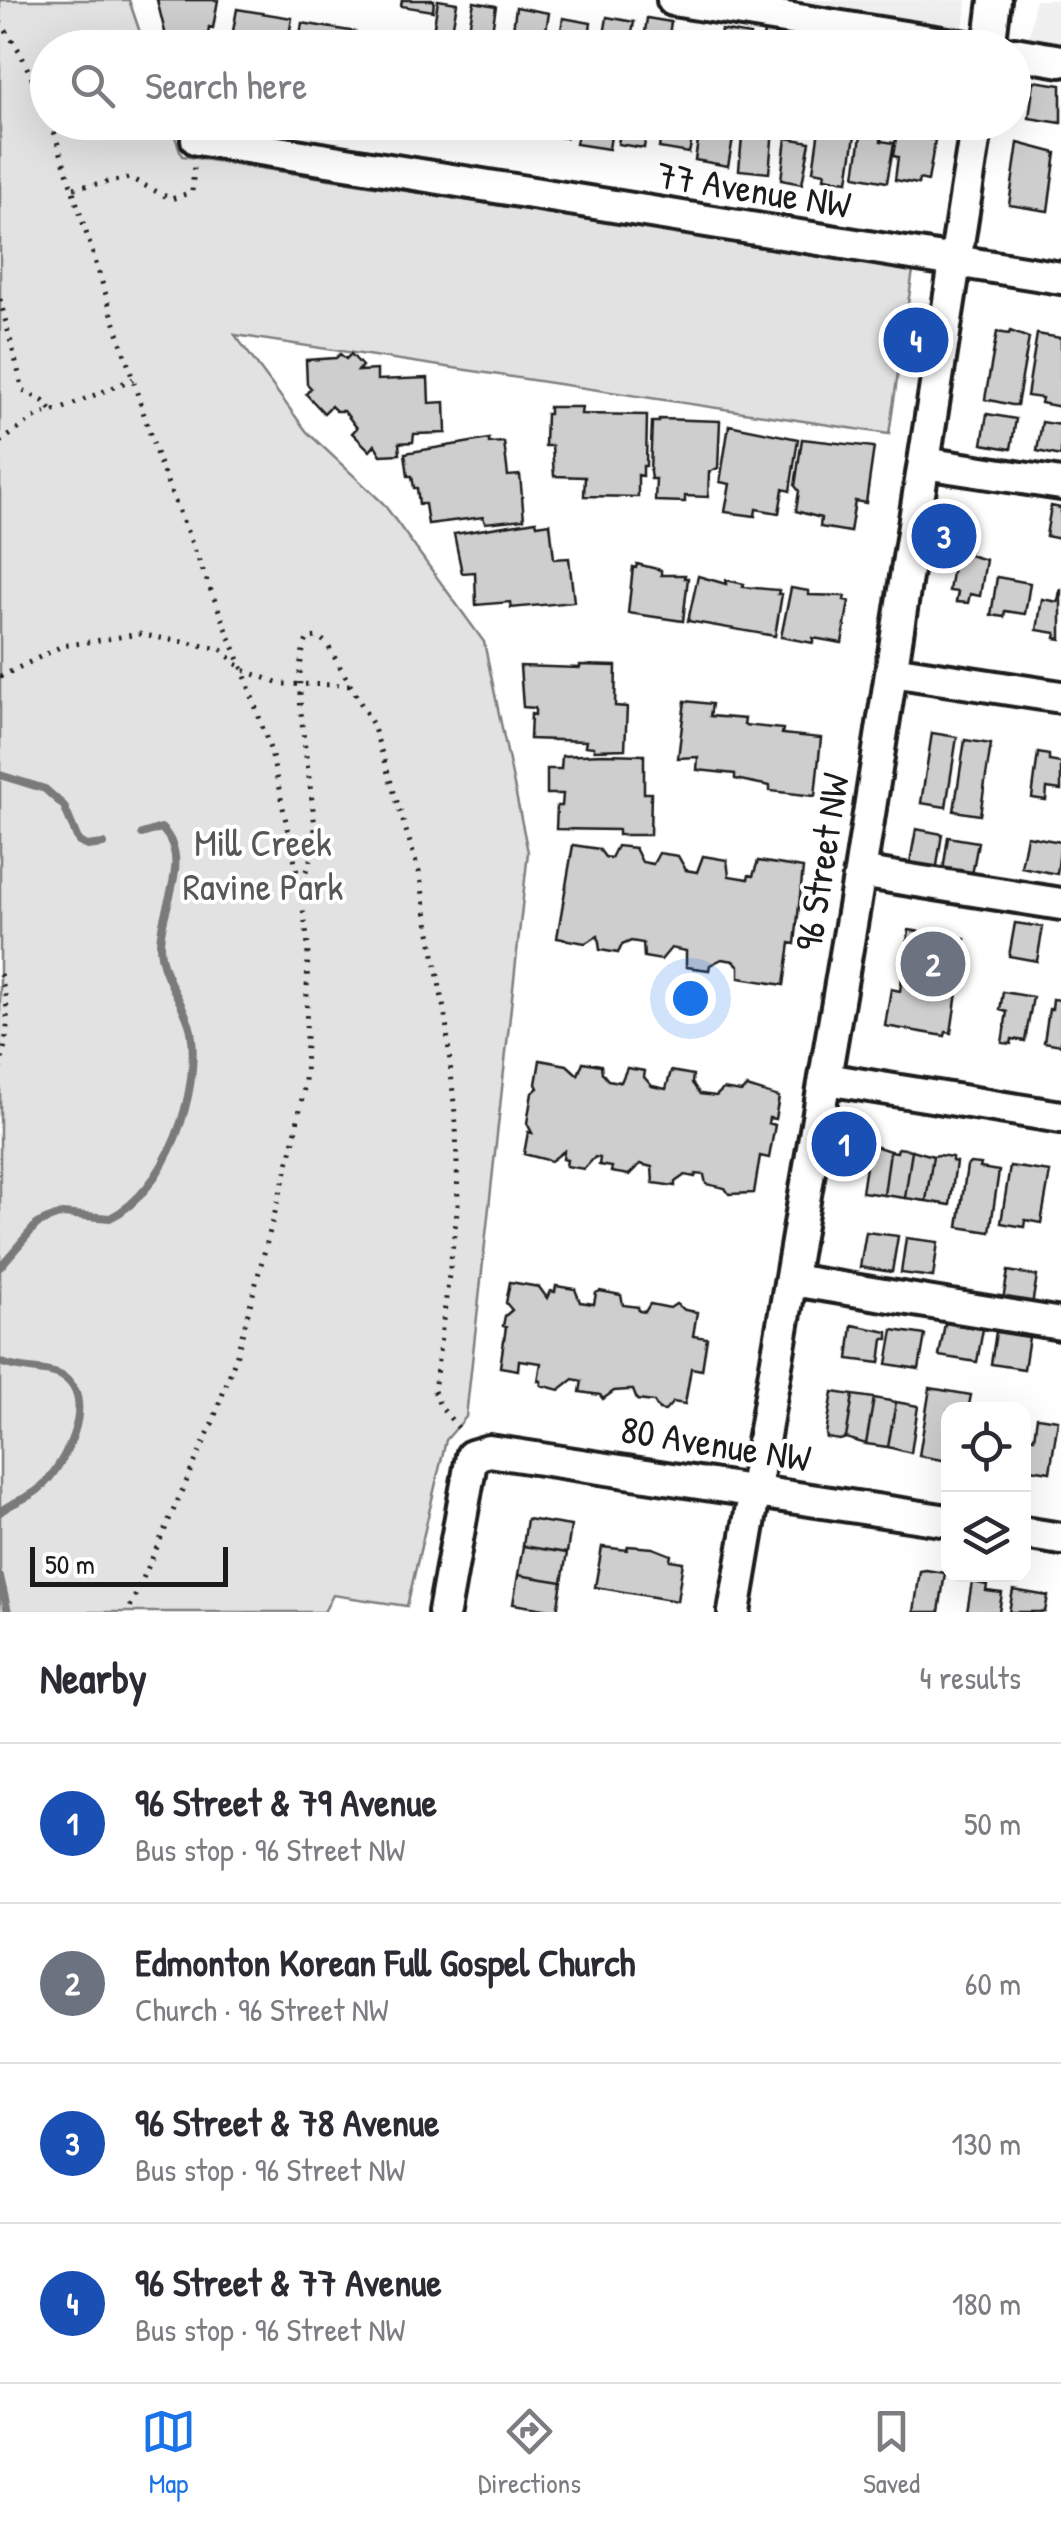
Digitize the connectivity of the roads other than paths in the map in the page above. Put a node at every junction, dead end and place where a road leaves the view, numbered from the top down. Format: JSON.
{"nodes":[{"id":1,"x":673,"y":0,"type":"edge"},
{"id":2,"x":995,"y":0,"type":"edge"},
{"id":3,"x":860,"y":30,"type":"edge"},
{"id":4,"x":991,"y":30,"type":"edge"},
{"id":5,"x":1031,"y":57,"type":"edge"},
{"id":6,"x":1061,"y":61,"type":"edge"},
{"id":7,"x":203,"y":140,"type":"edge"},
{"id":8,"x":974,"y":140,"type":"edge"},
{"id":9,"x":955,"y":262,"type":"junction"},
{"id":10,"x":1061,"y":278,"type":"edge"},
{"id":11,"x":924,"y":464,"type":"junction"},
{"id":12,"x":1061,"y":484,"type":"edge"},
{"id":13,"x":892,"y":671,"type":"junction"},
{"id":14,"x":1061,"y":697,"type":"edge"},
{"id":15,"x":860,"y":872,"type":"junction"},
{"id":16,"x":1061,"y":904,"type":"edge"},
{"id":17,"x":826,"y":1080,"type":"junction"},
{"id":18,"x":1061,"y":1117,"type":"edge"},
{"id":19,"x":792,"y":1280,"type":"junction"},
{"id":20,"x":1061,"y":1324,"type":"edge"},
{"id":21,"x":754,"y":1489,"type":"junction"},
{"id":22,"x":941,"y":1520,"type":"edge"},
{"id":23,"x":1031,"y":1534,"type":"edge"},
{"id":24,"x":1061,"y":1539,"type":"edge"},
{"id":25,"x":444,"y":1612,"type":"edge"},
{"id":26,"x":734,"y":1612,"type":"edge"}],
"edges":[{"from":1,"to":3,"type":"street"},
{"from":2,"to":4,"type":"street"},
{"from":5,"to":6,"type":"street"},
{"from":7,"to":9,"type":"street","name":"77 Avenue NW"},
{"from":8,"to":9,"type":"street","name":"96 Street NW"},
{"from":9,"to":10,"type":"street","name":"77 Avenue NW"},
{"from":9,"to":11,"type":"street","name":"96 Street NW"},
{"from":11,"to":12,"type":"street"},
{"from":11,"to":13,"type":"street","name":"96 Street NW"},
{"from":13,"to":14,"type":"street"},
{"from":13,"to":15,"type":"street","name":"96 Street NW"},
{"from":15,"to":16,"type":"street"},
{"from":15,"to":17,"type":"street","name":"96 Street NW"},
{"from":17,"to":18,"type":"street"},
{"from":17,"to":19,"type":"street","name":"96 Street NW"},
{"from":19,"to":20,"type":"street"},
{"from":19,"to":21,"type":"street","name":"96 Street NW"},
{"from":21,"to":22,"type":"street","name":"80 Avenue NW"},
{"from":21,"to":25,"type":"street","name":"80 Avenue NW"},
{"from":21,"to":26,"type":"street","name":"96 Street NW"},
{"from":23,"to":24,"type":"street"}]}
